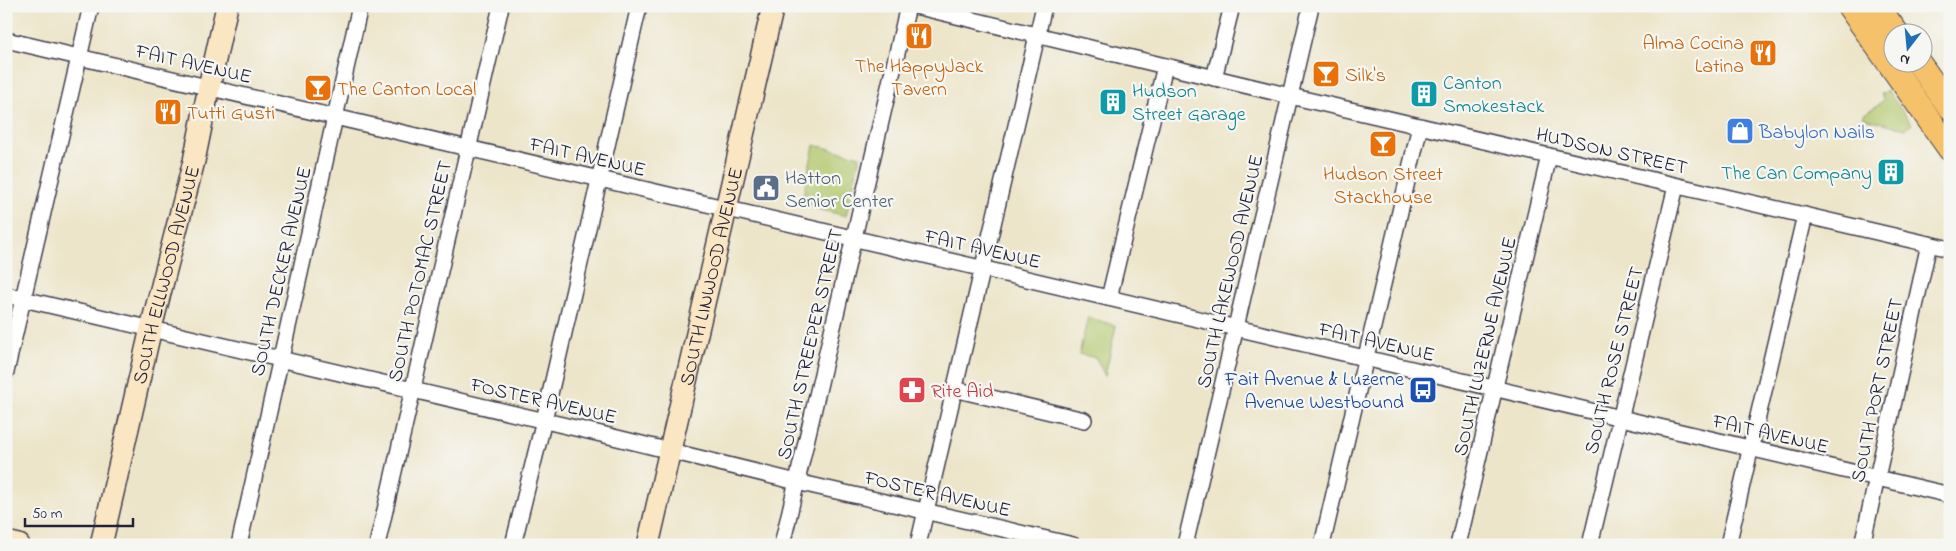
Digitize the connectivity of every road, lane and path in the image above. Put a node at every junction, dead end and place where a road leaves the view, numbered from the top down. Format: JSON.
{"nodes":[{"id":1,"x":91,"y":6,"type":"edge"},
{"id":2,"x":227,"y":6,"type":"edge"},
{"id":3,"x":360,"y":6,"type":"edge"},
{"id":4,"x":501,"y":6,"type":"edge"},
{"id":5,"x":640,"y":6,"type":"edge"},
{"id":6,"x":773,"y":6,"type":"edge"},
{"id":7,"x":908,"y":6,"type":"edge"},
{"id":8,"x":916,"y":6,"type":"edge"},
{"id":9,"x":1044,"y":6,"type":"edge"},
{"id":10,"x":1232,"y":6,"type":"edge"},
{"id":11,"x":1311,"y":6,"type":"edge"},
{"id":12,"x":1849,"y":6,"type":"edge"},
{"id":13,"x":1877,"y":6,"type":"edge"},
{"id":14,"x":1889,"y":22,"type":"edge"},
{"id":15,"x":1038,"y":36,"type":"junction"},
{"id":16,"x":6,"y":40,"type":"edge"},
{"id":17,"x":80,"y":57,"type":"junction"},
{"id":18,"x":1165,"y":66,"type":"junction"},
{"id":19,"x":1925,"y":72,"type":"edge"},
{"id":20,"x":1214,"y":78,"type":"junction"},
{"id":21,"x":208,"y":87,"type":"junction"},
{"id":22,"x":1290,"y":96,"type":"junction"},
{"id":23,"x":1950,"y":107,"type":"edge"},
{"id":24,"x":335,"y":117,"type":"junction"},
{"id":25,"x":1420,"y":126,"type":"junction"},
{"id":26,"x":467,"y":148,"type":"junction"},
{"id":27,"x":1950,"y":148,"type":"edge"},
{"id":28,"x":1548,"y":158,"type":"junction"},
{"id":29,"x":600,"y":179,"type":"junction"},
{"id":30,"x":1676,"y":186,"type":"junction"},
{"id":31,"x":726,"y":208,"type":"junction"},
{"id":32,"x":1804,"y":216,"type":"junction"},
{"id":33,"x":854,"y":238,"type":"junction"},
{"id":34,"x":1929,"y":244,"type":"junction"},
{"id":35,"x":1950,"y":249,"type":"edge"},
{"id":36,"x":983,"y":269,"type":"junction"},
{"id":37,"x":6,"y":295,"type":"edge"},
{"id":38,"x":1109,"y":298,"type":"junction"},
{"id":39,"x":23,"y":299,"type":"junction"},
{"id":40,"x":151,"y":328,"type":"junction"},
{"id":41,"x":1236,"y":328,"type":"junction"},
{"id":42,"x":281,"y":358,"type":"junction"},
{"id":43,"x":1365,"y":358,"type":"junction"},
{"id":44,"x":6,"y":372,"type":"edge"},
{"id":45,"x":1494,"y":389,"type":"junction"},
{"id":46,"x":413,"y":390,"type":"junction"},
{"id":47,"x":954,"y":390,"type":"junction"},
{"id":48,"x":1620,"y":418,"type":"junction"},
{"id":49,"x":544,"y":420,"type":"junction"},
{"id":50,"x":1084,"y":420,"type":"dead end"},
{"id":51,"x":1750,"y":449,"type":"junction"},
{"id":52,"x":668,"y":450,"type":"junction"},
{"id":53,"x":1878,"y":479,"type":"junction"},
{"id":54,"x":797,"y":482,"type":"junction"},
{"id":55,"x":1950,"y":496,"type":"edge"},
{"id":56,"x":926,"y":511,"type":"junction"},
{"id":57,"x":6,"y":542,"type":"edge"},
{"id":58,"x":1052,"y":542,"type":"edge"},
{"id":59,"x":20,"y":545,"type":"edge"},
{"id":60,"x":102,"y":545,"type":"edge"},
{"id":61,"x":239,"y":545,"type":"edge"},
{"id":62,"x":377,"y":545,"type":"edge"},
{"id":63,"x":513,"y":545,"type":"edge"},
{"id":64,"x":648,"y":545,"type":"edge"},
{"id":65,"x":782,"y":545,"type":"edge"},
{"id":66,"x":918,"y":545,"type":"edge"},
{"id":67,"x":1073,"y":545,"type":"edge"},
{"id":68,"x":1185,"y":545,"type":"edge"},
{"id":69,"x":1322,"y":545,"type":"edge"},
{"id":70,"x":1458,"y":545,"type":"edge"},
{"id":71,"x":1590,"y":545,"type":"edge"},
{"id":72,"x":1728,"y":545,"type":"edge"},
{"id":73,"x":1862,"y":545,"type":"edge"}],
"edges":[{"from":1,"to":17,"type":"street"},
{"from":2,"to":21,"type":"street","name":"SOUTH ELLWOOD AVENUE"},
{"from":3,"to":24,"type":"street","name":"SOUTH DECKER AVENUE"},
{"from":4,"to":26,"type":"street","name":"SOUTH POTOMAC STREET"},
{"from":5,"to":29,"type":"street"},
{"from":6,"to":31,"type":"street","name":"SOUTH LINWOOD AVENUE"},
{"from":7,"to":33,"type":"street","name":"SOUTH STREEPER STREET"},
{"from":8,"to":15,"type":"street","name":"HUDSON STREET"},
{"from":9,"to":15,"type":"street"},
{"from":10,"to":20,"type":"street"},
{"from":11,"to":22,"type":"street","name":"SOUTH LAKEWOOD AVENUE"},
{"from":12,"to":27,"type":"main road"},
{"from":13,"to":14,"type":"main road"},
{"from":15,"to":18,"type":"street","name":"HUDSON STREET"},
{"from":15,"to":36,"type":"street"},
{"from":16,"to":17,"type":"street","name":"FAIT AVENUE"},
{"from":17,"to":21,"type":"street","name":"FAIT AVENUE"},
{"from":17,"to":39,"type":"street"},
{"from":18,"to":20,"type":"street","name":"HUDSON STREET"},
{"from":18,"to":38,"type":"street"},
{"from":19,"to":23,"type":"main road"},
{"from":20,"to":22,"type":"street","name":"HUDSON STREET"},
{"from":21,"to":24,"type":"street","name":"FAIT AVENUE"},
{"from":21,"to":40,"type":"street","name":"SOUTH ELLWOOD AVENUE"},
{"from":22,"to":25,"type":"street","name":"HUDSON STREET"},
{"from":22,"to":41,"type":"street","name":"SOUTH LAKEWOOD AVENUE"},
{"from":24,"to":26,"type":"street","name":"FAIT AVENUE"},
{"from":24,"to":42,"type":"street","name":"SOUTH DECKER AVENUE"},
{"from":25,"to":28,"type":"street","name":"HUDSON STREET"},
{"from":25,"to":43,"type":"street"},
{"from":26,"to":29,"type":"street","name":"FAIT AVENUE"},
{"from":26,"to":46,"type":"street","name":"SOUTH POTOMAC STREET"},
{"from":28,"to":30,"type":"street","name":"HUDSON STREET"},
{"from":28,"to":45,"type":"street","name":"SOUTH LUZERNE AVENUE"},
{"from":29,"to":31,"type":"street","name":"FAIT AVENUE"},
{"from":29,"to":49,"type":"street"},
{"from":30,"to":32,"type":"street","name":"HUDSON STREET"},
{"from":30,"to":48,"type":"street","name":"SOUTH ROSE STREET"},
{"from":31,"to":33,"type":"street","name":"FAIT AVENUE"},
{"from":31,"to":52,"type":"street","name":"SOUTH LINWOOD AVENUE"},
{"from":32,"to":34,"type":"street","name":"HUDSON STREET"},
{"from":32,"to":51,"type":"street"},
{"from":33,"to":36,"type":"street","name":"FAIT AVENUE"},
{"from":33,"to":54,"type":"street","name":"SOUTH STREEPER STREET"},
{"from":34,"to":35,"type":"street","name":"HUDSON STREET"},
{"from":34,"to":53,"type":"street","name":"SOUTH PORT STREET"},
{"from":36,"to":38,"type":"street","name":"FAIT AVENUE"},
{"from":36,"to":47,"type":"street"},
{"from":37,"to":39,"type":"street","name":"FOSTER AVENUE"},
{"from":38,"to":41,"type":"street","name":"FAIT AVENUE"},
{"from":39,"to":40,"type":"street","name":"FOSTER AVENUE"},
{"from":39,"to":44,"type":"street"},
{"from":40,"to":42,"type":"street","name":"FOSTER AVENUE"},
{"from":40,"to":60,"type":"street","name":"SOUTH ELLWOOD AVENUE"},
{"from":41,"to":43,"type":"street","name":"FAIT AVENUE"},
{"from":41,"to":68,"type":"street","name":"SOUTH LAKEWOOD AVENUE"},
{"from":42,"to":46,"type":"street","name":"FOSTER AVENUE"},
{"from":42,"to":61,"type":"street","name":"SOUTH DECKER AVENUE"},
{"from":43,"to":45,"type":"street","name":"FAIT AVENUE"},
{"from":43,"to":69,"type":"street"},
{"from":45,"to":48,"type":"street","name":"FAIT AVENUE"},
{"from":45,"to":70,"type":"street","name":"SOUTH LUZERNE AVENUE"},
{"from":46,"to":49,"type":"street","name":"FOSTER AVENUE"},
{"from":46,"to":62,"type":"street","name":"SOUTH POTOMAC STREET"},
{"from":47,"to":50,"type":"street"},
{"from":47,"to":56,"type":"street"},
{"from":48,"to":51,"type":"street","name":"FAIT AVENUE"},
{"from":48,"to":71,"type":"street","name":"SOUTH ROSE STREET"},
{"from":49,"to":52,"type":"street","name":"FOSTER AVENUE"},
{"from":49,"to":63,"type":"street"},
{"from":51,"to":53,"type":"street","name":"FAIT AVENUE"},
{"from":51,"to":72,"type":"street"},
{"from":52,"to":54,"type":"street","name":"FOSTER AVENUE"},
{"from":52,"to":64,"type":"street","name":"SOUTH LINWOOD AVENUE"},
{"from":53,"to":55,"type":"street","name":"FAIT AVENUE"},
{"from":53,"to":73,"type":"street","name":"SOUTH PORT STREET"},
{"from":54,"to":56,"type":"street","name":"FOSTER AVENUE"},
{"from":54,"to":65,"type":"street","name":"SOUTH STREEPER STREET"},
{"from":56,"to":58,"type":"street","name":"FOSTER AVENUE"},
{"from":56,"to":66,"type":"street"},
{"from":57,"to":59,"type":"street"},
{"from":58,"to":67,"type":"street","name":"FOSTER AVENUE"}]}
